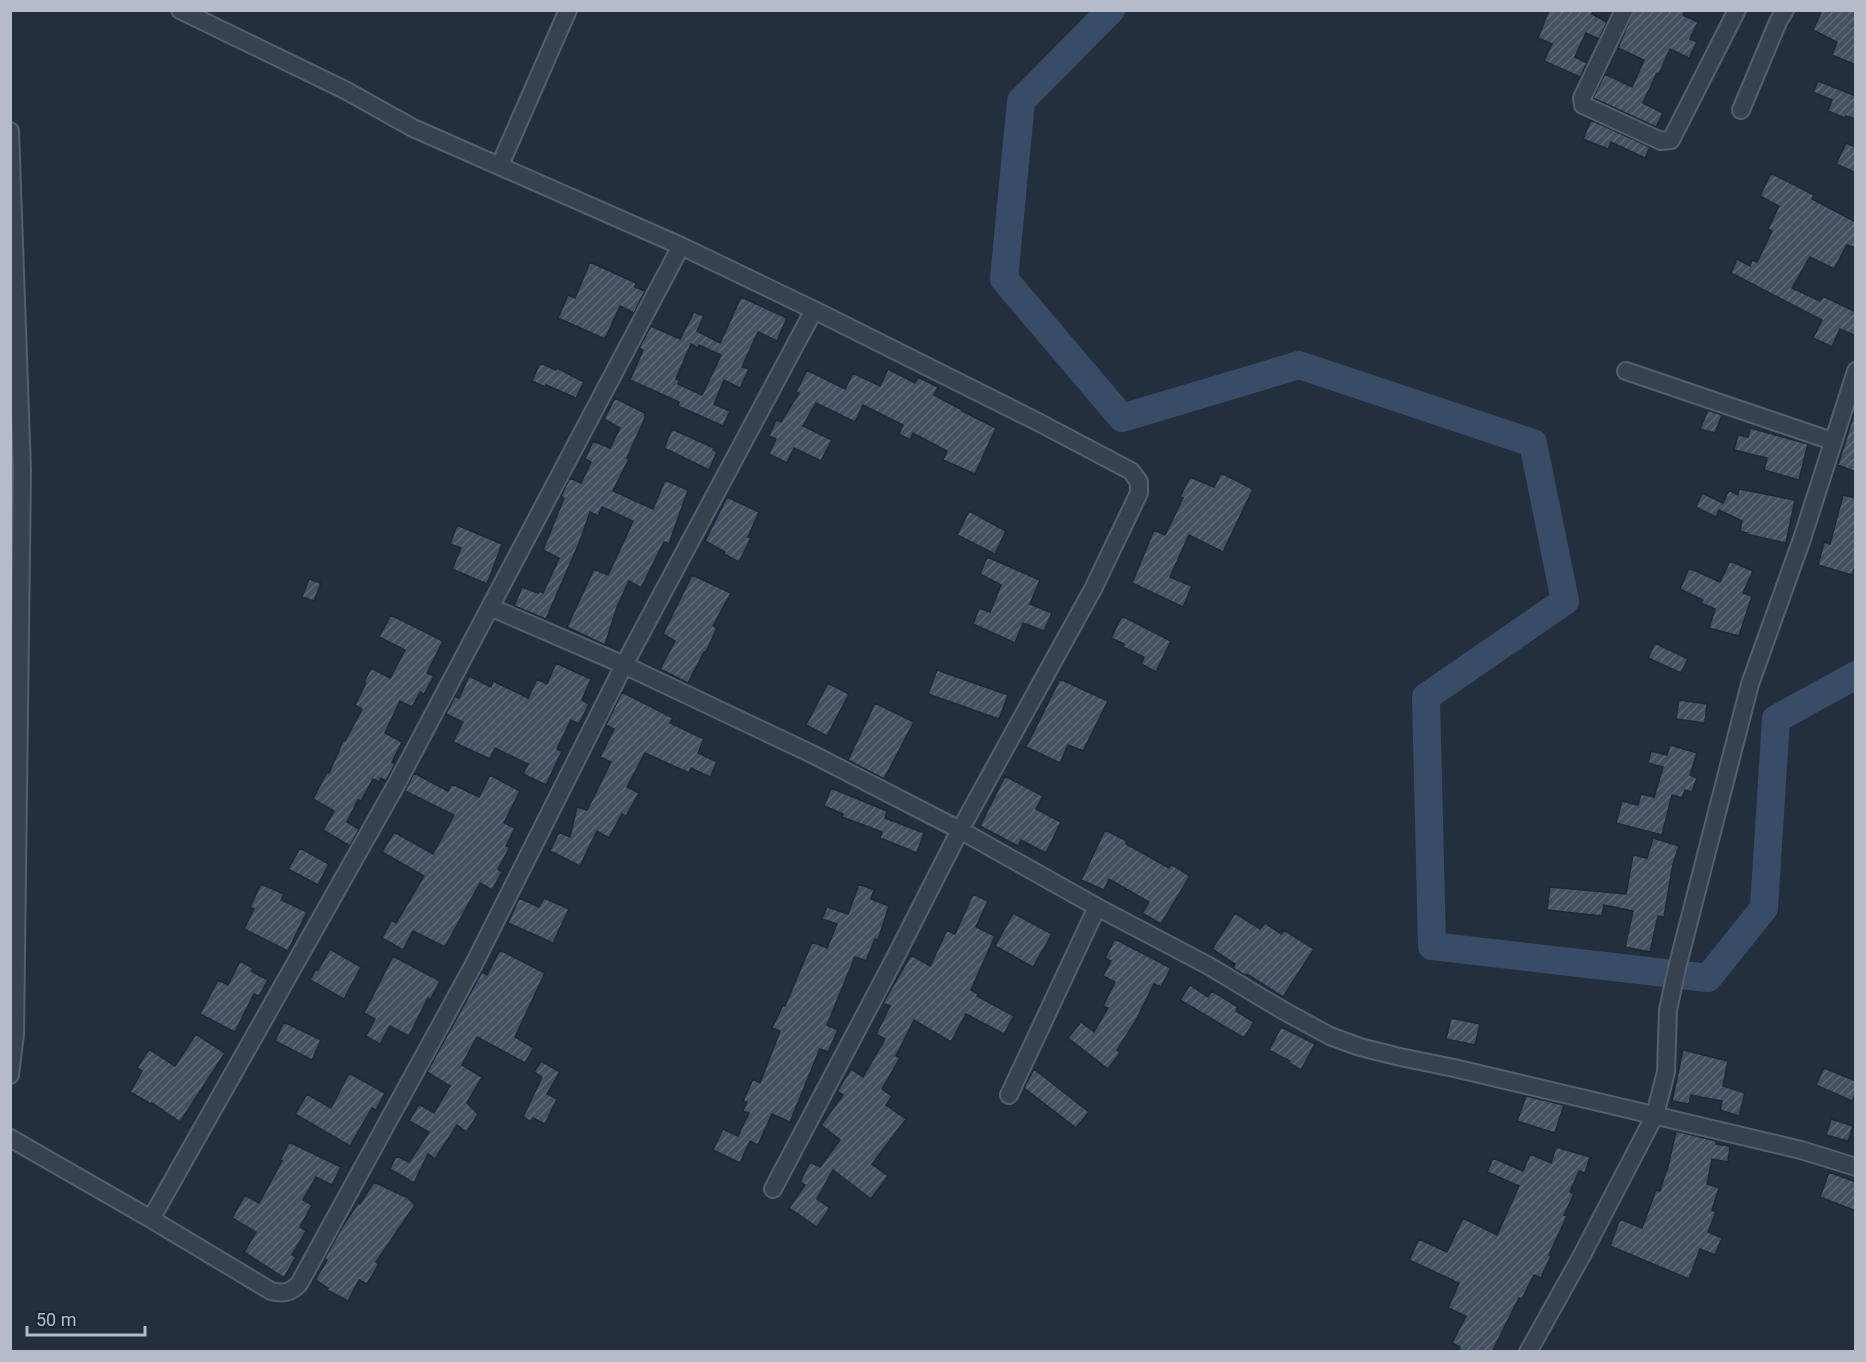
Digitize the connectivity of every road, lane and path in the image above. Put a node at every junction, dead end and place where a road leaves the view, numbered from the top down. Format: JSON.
{"nodes":[{"id":1,"x":180,"y":10,"type":"edge"},
{"id":2,"x":568,"y":10,"type":"edge"},
{"id":3,"x":1624,"y":10,"type":"edge"},
{"id":4,"x":1737,"y":10,"type":"edge"},
{"id":5,"x":1785,"y":10,"type":"edge"},
{"id":6,"x":1741,"y":110,"type":"dead end"},
{"id":7,"x":10,"y":131,"type":"edge"},
{"id":8,"x":500,"y":165,"type":"junction"},
{"id":9,"x":681,"y":246,"type":"junction"},
{"id":10,"x":814,"y":310,"type":"junction"},
{"id":11,"x":1626,"y":371,"type":"dead end"},
{"id":12,"x":1856,"y":371,"type":"edge"},
{"id":13,"x":1832,"y":441,"type":"junction"},
{"id":14,"x":489,"y":607,"type":"junction"},
{"id":15,"x":624,"y":665,"type":"junction"},
{"id":16,"x":960,"y":830,"type":"junction"},
{"id":17,"x":1097,"y":907,"type":"junction"},
{"id":18,"x":10,"y":1075,"type":"edge"},
{"id":19,"x":1009,"y":1095,"type":"dead end"},
{"id":20,"x":1655,"y":1115,"type":"junction"},
{"id":21,"x":10,"y":1138,"type":"edge"},
{"id":22,"x":1856,"y":1167,"type":"edge"},
{"id":23,"x":773,"y":1189,"type":"dead end"},
{"id":24,"x":151,"y":1219,"type":"junction"},
{"id":25,"x":1528,"y":1352,"type":"edge"}],
"edges":[{"from":1,"to":8,"type":"street"},
{"from":2,"to":8,"type":"street"},
{"from":3,"to":4,"type":"street"},
{"from":5,"to":6,"type":"street"},
{"from":7,"to":18,"type":"street"},
{"from":8,"to":9,"type":"street"},
{"from":9,"to":10,"type":"street"},
{"from":9,"to":14,"type":"street"},
{"from":10,"to":15,"type":"street"},
{"from":10,"to":16,"type":"street"},
{"from":11,"to":13,"type":"street"},
{"from":12,"to":13,"type":"street"},
{"from":13,"to":20,"type":"street"},
{"from":14,"to":15,"type":"street"},
{"from":14,"to":24,"type":"street"},
{"from":15,"to":16,"type":"street"},
{"from":15,"to":24,"type":"street"},
{"from":16,"to":17,"type":"street"},
{"from":16,"to":23,"type":"street"},
{"from":17,"to":19,"type":"street"},
{"from":17,"to":20,"type":"street"},
{"from":20,"to":22,"type":"street"},
{"from":20,"to":25,"type":"street"},
{"from":21,"to":24,"type":"street"}]}
